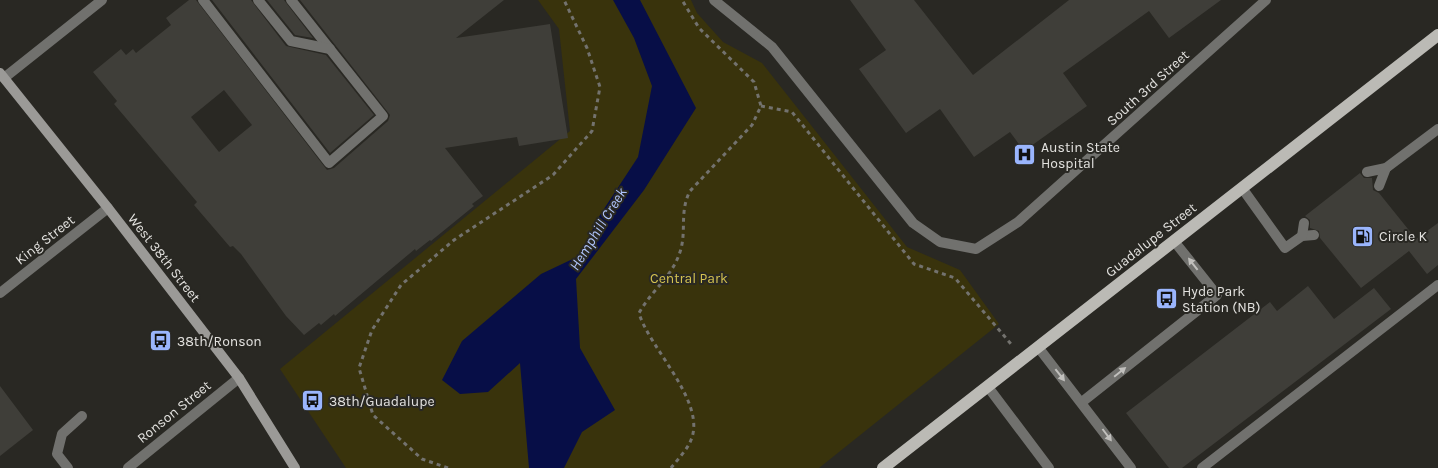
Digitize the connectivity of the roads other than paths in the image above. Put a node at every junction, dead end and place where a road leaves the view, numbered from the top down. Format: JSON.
{"nodes":[{"id":1,"x":102,"y":0,"type":"edge"},
{"id":2,"x":203,"y":0,"type":"edge"},
{"id":3,"x":258,"y":0,"type":"edge"},
{"id":4,"x":291,"y":0,"type":"edge"},
{"id":5,"x":714,"y":0,"type":"edge"},
{"id":6,"x":1266,"y":0,"type":"edge"},
{"id":7,"x":1438,"y":35,"type":"edge"},
{"id":8,"x":330,"y":49,"type":"junction"},
{"id":9,"x":2,"y":75,"type":"edge"},
{"id":10,"x":1438,"y":129,"type":"edge"},
{"id":11,"x":1386,"y":168,"type":"junction"},
{"id":12,"x":1368,"y":172,"type":"dead end"},
{"id":13,"x":1379,"y":186,"type":"dead end"},
{"id":14,"x":1242,"y":188,"type":"junction"},
{"id":15,"x":108,"y":208,"type":"junction"},
{"id":16,"x":1304,"y":222,"type":"dead end"},
{"id":17,"x":1314,"y":235,"type":"dead end"},
{"id":18,"x":1302,"y":236,"type":"junction"},
{"id":19,"x":1174,"y":241,"type":"junction"},
{"id":20,"x":1438,"y":285,"type":"edge"},
{"id":21,"x":0,"y":293,"type":"edge"},
{"id":22,"x":1038,"y":347,"type":"junction"},
{"id":23,"x":239,"y":378,"type":"junction"},
{"id":24,"x":988,"y":387,"type":"junction"},
{"id":25,"x":1082,"y":402,"type":"junction"},
{"id":26,"x":82,"y":416,"type":"dead end"},
{"id":27,"x":68,"y":468,"type":"edge"},
{"id":28,"x":128,"y":468,"type":"edge"},
{"id":29,"x":295,"y":468,"type":"edge"},
{"id":30,"x":884,"y":468,"type":"edge"},
{"id":31,"x":1049,"y":468,"type":"edge"},
{"id":32,"x":1131,"y":468,"type":"edge"},
{"id":33,"x":1202,"y":468,"type":"edge"}],
"edges":[{"from":1,"to":9,"type":"street"},
{"from":2,"to":8,"type":"street"},
{"from":3,"to":8,"type":"street"},
{"from":4,"to":8,"type":"street"},
{"from":5,"to":6,"type":"street","name":"South 3rd Street"},
{"from":7,"to":14,"type":"main road","name":"Guadalupe Street"},
{"from":9,"to":15,"type":"main road","name":"West 38th Street"},
{"from":10,"to":11,"type":"street"},
{"from":11,"to":12,"type":"street"},
{"from":11,"to":13,"type":"street"},
{"from":14,"to":18,"type":"street"},
{"from":14,"to":19,"type":"main road","name":"Guadalupe Street"},
{"from":15,"to":21,"type":"street","name":"King Street"},
{"from":15,"to":23,"type":"main road","name":"West 38th Street"},
{"from":16,"to":18,"type":"street"},
{"from":17,"to":18,"type":"street"},
{"from":19,"to":22,"type":"main road","name":"Guadalupe Street"},
{"from":25,"to":19,"type":"street","one_way":true},
{"from":20,"to":33,"type":"street"},
{"from":22,"to":24,"type":"main road","name":"Guadalupe Street"},
{"from":22,"to":25,"type":"street","one_way":true},
{"from":23,"to":28,"type":"street","name":"Ronson Street"},
{"from":23,"to":29,"type":"main road","name":"West 38th Street"},
{"from":24,"to":30,"type":"main road","name":"Guadalupe Street"},
{"from":24,"to":31,"type":"street"},
{"from":25,"to":32,"type":"street","one_way":true},
{"from":26,"to":27,"type":"street"}]}
